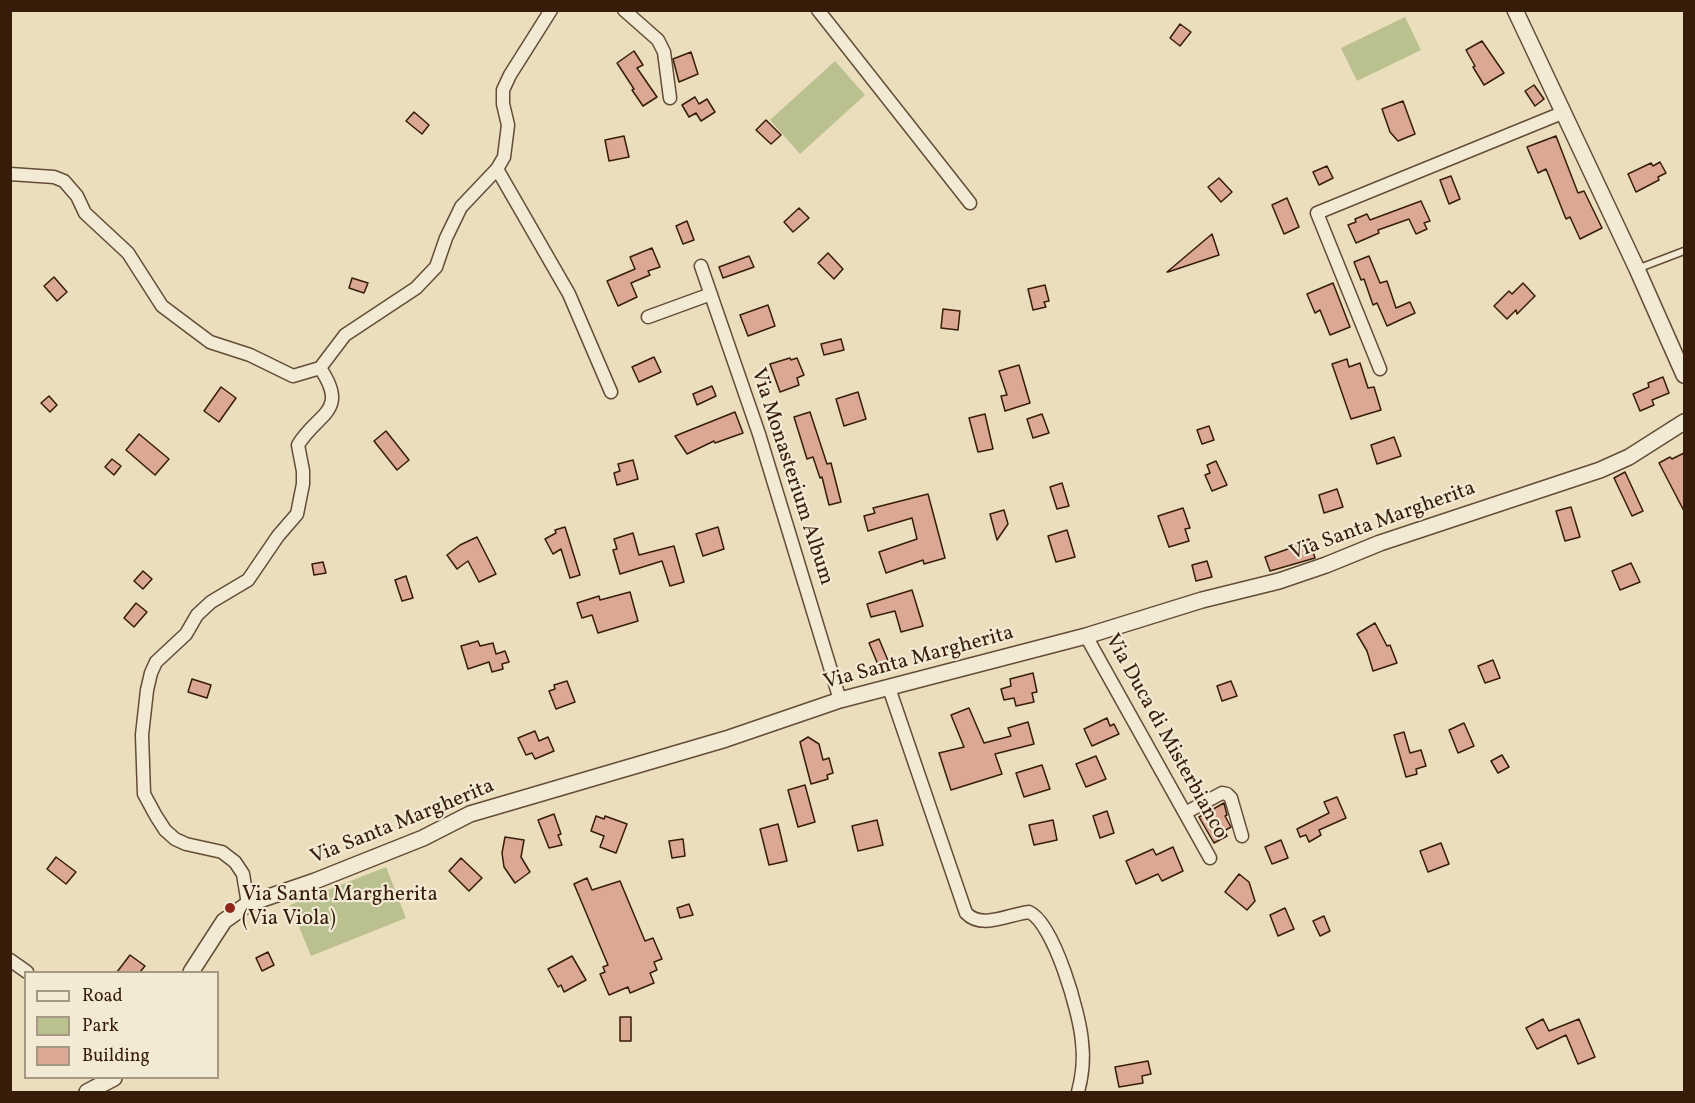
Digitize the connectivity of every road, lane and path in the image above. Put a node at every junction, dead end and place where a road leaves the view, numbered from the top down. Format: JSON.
{"nodes":[{"id":1,"x":551,"y":10,"type":"edge"},
{"id":2,"x":624,"y":10,"type":"edge"},
{"id":3,"x":818,"y":10,"type":"edge"},
{"id":4,"x":1515,"y":10,"type":"edge"},
{"id":5,"x":670,"y":99,"type":"dead end"},
{"id":6,"x":1562,"y":113,"type":"junction"},
{"id":7,"x":498,"y":170,"type":"junction"},
{"id":8,"x":10,"y":174,"type":"edge"},
{"id":9,"x":970,"y":203,"type":"dead end"},
{"id":10,"x":1684,"y":251,"type":"edge"},
{"id":11,"x":701,"y":267,"type":"dead end"},
{"id":12,"x":1637,"y":269,"type":"junction"},
{"id":13,"x":711,"y":294,"type":"junction"},
{"id":14,"x":648,"y":317,"type":"dead end"},
{"id":15,"x":320,"y":368,"type":"junction"},
{"id":16,"x":1380,"y":369,"type":"dead end"},
{"id":17,"x":1684,"y":375,"type":"edge"},
{"id":18,"x":611,"y":392,"type":"dead end"},
{"id":19,"x":1684,"y":422,"type":"edge"},
{"id":20,"x":1086,"y":636,"type":"junction"},
{"id":21,"x":890,"y":688,"type":"junction"},
{"id":22,"x":840,"y":700,"type":"junction"},
{"id":23,"x":1185,"y":813,"type":"junction"},
{"id":24,"x":1242,"y":836,"type":"dead end"},
{"id":25,"x":1210,"y":858,"type":"dead end"},
{"id":26,"x":248,"y":904,"type":"junction"},
{"id":27,"x":10,"y":960,"type":"edge"},
{"id":28,"x":26,"y":971,"type":"edge"},
{"id":29,"x":192,"y":971,"type":"edge"},
{"id":30,"x":110,"y":1079,"type":"edge"},
{"id":31,"x":87,"y":1092,"type":"edge"},
{"id":32,"x":1078,"y":1092,"type":"edge"}],
"edges":[{"from":1,"to":7,"type":"street"},
{"from":2,"to":5,"type":"street"},
{"from":3,"to":9,"type":"street"},
{"from":4,"to":6,"type":"street"},
{"from":6,"to":12,"type":"street"},
{"from":6,"to":16,"type":"street"},
{"from":7,"to":15,"type":"street"},
{"from":7,"to":18,"type":"street"},
{"from":8,"to":15,"type":"street"},
{"from":10,"to":12,"type":"lane"},
{"from":11,"to":13,"type":"street","name":"Via Monasterium Album"},
{"from":12,"to":17,"type":"street"},
{"from":13,"to":14,"type":"street"},
{"from":13,"to":22,"type":"street","name":"Via Monasterium Album"},
{"from":15,"to":26,"type":"street"},
{"from":19,"to":20,"type":"street","name":"Via Santa Margherita"},
{"from":20,"to":21,"type":"street","name":"Via Santa Margherita"},
{"from":20,"to":23,"type":"street","name":"Via Duca di Misterbianco"},
{"from":21,"to":22,"type":"street","name":"Via Santa Margherita"},
{"from":21,"to":32,"type":"street"},
{"from":22,"to":26,"type":"street","name":"Via Santa Margherita"},
{"from":23,"to":24,"type":"street"},
{"from":23,"to":25,"type":"street","name":"Via Duca di Misterbianco"},
{"from":26,"to":29,"type":"street","name":"Via Santa Margherita"},
{"from":27,"to":28,"type":"street"},
{"from":30,"to":31,"type":"street"}]}
